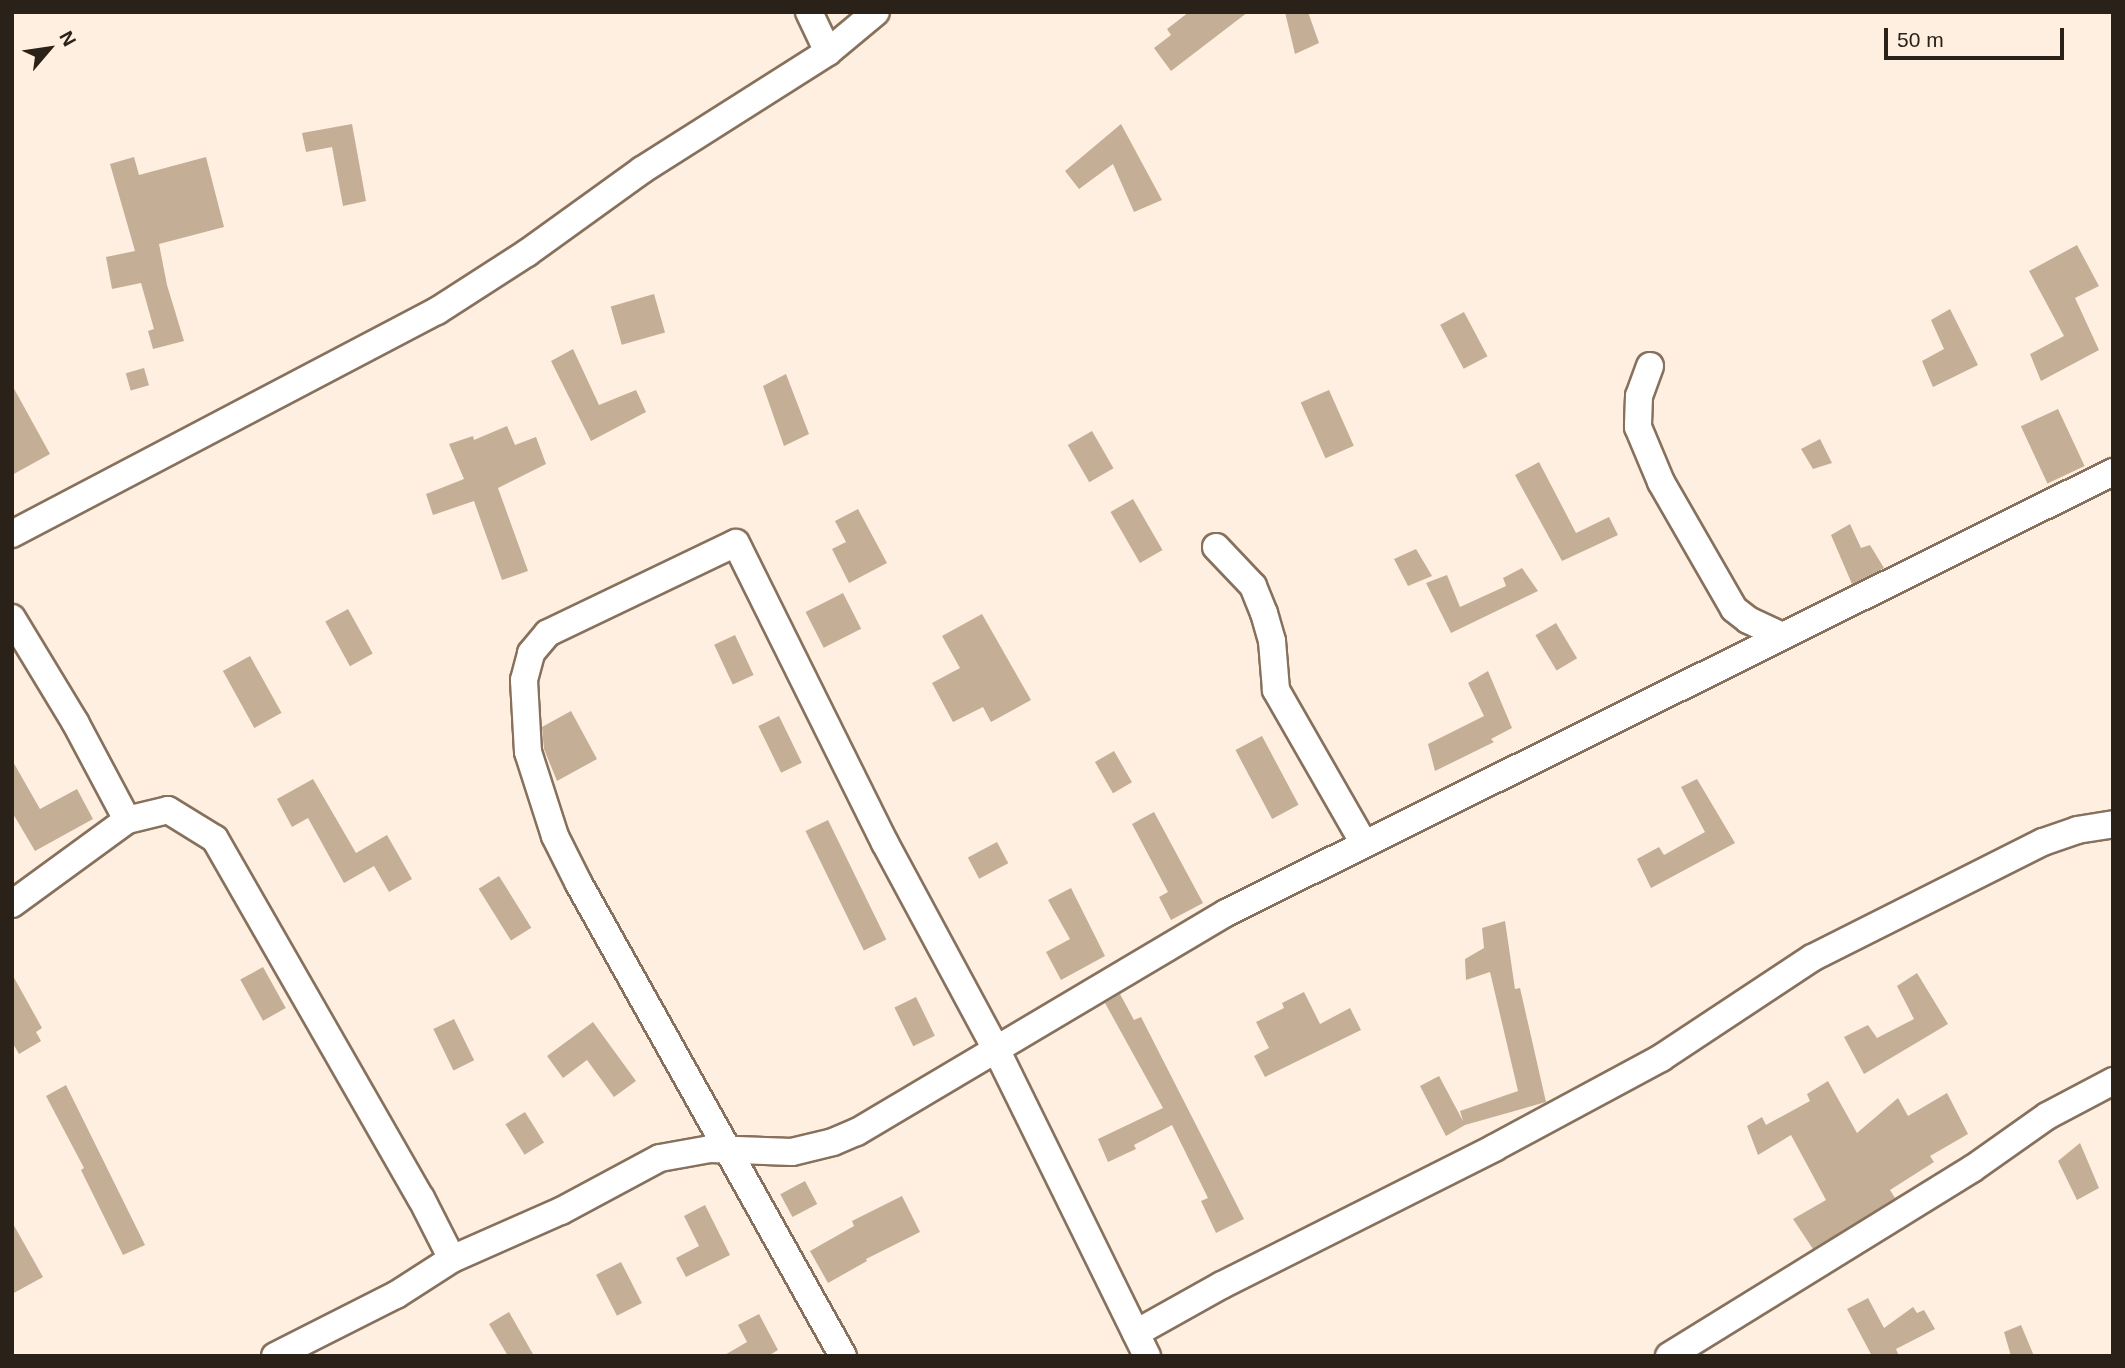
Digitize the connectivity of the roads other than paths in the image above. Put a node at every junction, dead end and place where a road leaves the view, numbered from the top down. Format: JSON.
{"nodes":[{"id":1,"x":809,"y":12,"type":"edge"},
{"id":2,"x":876,"y":12,"type":"edge"},
{"id":3,"x":828,"y":52,"type":"junction"},
{"id":4,"x":1650,"y":366,"type":"dead end"},
{"id":5,"x":2113,"y":471,"type":"edge"},
{"id":6,"x":12,"y":534,"type":"edge"},
{"id":7,"x":1216,"y":547,"type":"dead end"},
{"id":8,"x":12,"y":618,"type":"edge"},
{"id":9,"x":1783,"y":636,"type":"junction"},
{"id":10,"x":127,"y":820,"type":"junction"},
{"id":11,"x":2113,"y":824,"type":"edge"},
{"id":12,"x":1363,"y":842,"type":"junction"},
{"id":13,"x":12,"y":904,"type":"edge"},
{"id":14,"x":996,"y":1049,"type":"junction"},
{"id":15,"x":2113,"y":1081,"type":"edge"},
{"id":16,"x":728,"y":1152,"type":"junction"},
{"id":17,"x":452,"y":1259,"type":"junction"},
{"id":18,"x":1141,"y":1344,"type":"edge"},
{"id":19,"x":307,"y":1349,"type":"edge"},
{"id":20,"x":275,"y":1356,"type":"edge"},
{"id":21,"x":844,"y":1356,"type":"edge"},
{"id":22,"x":1669,"y":1356,"type":"edge"}],
"edges":[{"from":1,"to":3,"type":"street"},
{"from":2,"to":3,"type":"street"},
{"from":3,"to":6,"type":"street"},
{"from":4,"to":9,"type":"street"},
{"from":5,"to":9,"type":"street"},
{"from":7,"to":12,"type":"street"},
{"from":8,"to":10,"type":"street"},
{"from":9,"to":12,"type":"street"},
{"from":10,"to":13,"type":"street"},
{"from":10,"to":17,"type":"street"},
{"from":11,"to":18,"type":"street"},
{"from":12,"to":14,"type":"street"},
{"from":14,"to":16,"type":"street"},
{"from":14,"to":16,"type":"street"},
{"from":14,"to":18,"type":"street"},
{"from":15,"to":22,"type":"street"},
{"from":16,"to":17,"type":"street"},
{"from":16,"to":21,"type":"street"},
{"from":17,"to":19,"type":"street"},
{"from":19,"to":20,"type":"street"}]}
